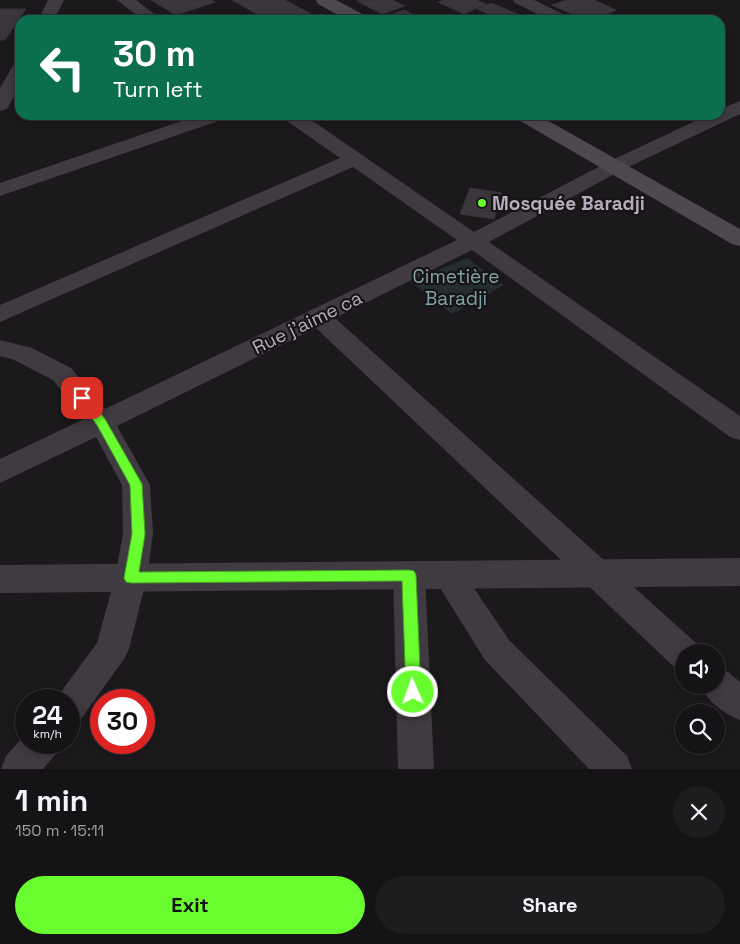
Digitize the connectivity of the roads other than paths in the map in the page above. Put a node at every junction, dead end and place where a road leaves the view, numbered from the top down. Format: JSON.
{"nodes":[{"id":1,"x":56,"y":0,"type":"edge"},
{"id":2,"x":125,"y":0,"type":"edge"},
{"id":3,"x":521,"y":0,"type":"edge"},
{"id":4,"x":329,"y":1,"type":"edge"},
{"id":5,"x":48,"y":15,"type":"edge"},
{"id":6,"x":147,"y":15,"type":"edge"},
{"id":7,"x":352,"y":15,"type":"edge"},
{"id":8,"x":553,"y":15,"type":"edge"},
{"id":9,"x":15,"y":77,"type":"edge"},
{"id":10,"x":725,"y":97,"type":"edge"},
{"id":11,"x":0,"y":105,"type":"edge"},
{"id":12,"x":740,"y":105,"type":"edge"},
{"id":13,"x":725,"y":112,"type":"edge"},
{"id":14,"x":203,"y":120,"type":"edge"},
{"id":15,"x":298,"y":120,"type":"edge"},
{"id":16,"x":533,"y":120,"type":"edge"},
{"id":17,"x":709,"y":120,"type":"edge"},
{"id":18,"x":355,"y":159,"type":"junction"},
{"id":19,"x":613,"y":167,"type":"junction"},
{"id":20,"x":0,"y":190,"type":"edge"},
{"id":21,"x":740,"y":239,"type":"edge"},
{"id":22,"x":473,"y":241,"type":"junction"},
{"id":23,"x":0,"y":314,"type":"edge"},
{"id":24,"x":318,"y":316,"type":"junction"},
{"id":25,"x":0,"y":348,"type":"edge"},
{"id":26,"x":101,"y":422,"type":"junction"},
{"id":27,"x":740,"y":430,"type":"edge"},
{"id":28,"x":0,"y":472,"type":"edge"},
{"id":29,"x":740,"y":572,"type":"edge"},
{"id":30,"x":595,"y":574,"type":"junction"},
{"id":31,"x":409,"y":575,"type":"junction"},
{"id":32,"x":448,"y":575,"type":"junction"},
{"id":33,"x":0,"y":578,"type":"edge"},
{"id":34,"x":131,"y":578,"type":"junction"},
{"id":35,"x":675,"y":646,"type":"edge"},
{"id":36,"x":725,"y":691,"type":"edge"},
{"id":37,"x":80,"y":693,"type":"edge"},
{"id":38,"x":740,"y":704,"type":"edge"},
{"id":39,"x":32,"y":754,"type":"edge"},
{"id":40,"x":19,"y":769,"type":"edge"},
{"id":41,"x":416,"y":769,"type":"edge"},
{"id":42,"x":614,"y":769,"type":"edge"}],
"edges":[{"from":1,"to":5,"type":"street"},
{"from":2,"to":6,"type":"street"},
{"from":3,"to":8,"type":"street"},
{"from":4,"to":7,"type":"main road"},
{"from":9,"to":11,"type":"street"},
{"from":10,"to":12,"type":"street"},
{"from":12,"to":13,"type":"street","name":"Rue j'aime ca"},
{"from":14,"to":20,"type":"street"},
{"from":15,"to":18,"type":"street"},
{"from":16,"to":19,"type":"main road"},
{"from":17,"to":19,"type":"street","name":"Rue j'aime ca"},
{"from":18,"to":22,"type":"street"},
{"from":18,"to":23,"type":"street"},
{"from":19,"to":21,"type":"main road"},
{"from":19,"to":22,"type":"street","name":"Rue j'aime ca"},
{"from":22,"to":24,"type":"street","name":"Rue j'aime ca"},
{"from":22,"to":27,"type":"street"},
{"from":24,"to":26,"type":"street","name":"Rue j'aime ca"},
{"from":24,"to":30,"type":"street"},
{"from":25,"to":26,"type":"street"},
{"from":26,"to":28,"type":"street","name":"Rue j'aime ca"},
{"from":26,"to":34,"type":"street"},
{"from":29,"to":30,"type":"street"},
{"from":30,"to":32,"type":"street"},
{"from":30,"to":35,"type":"street"},
{"from":31,"to":32,"type":"street"},
{"from":31,"to":34,"type":"street"},
{"from":31,"to":41,"type":"street"},
{"from":32,"to":42,"type":"street"},
{"from":33,"to":34,"type":"street"},
{"from":34,"to":37,"type":"street"},
{"from":36,"to":38,"type":"street"},
{"from":39,"to":40,"type":"street"}]}
